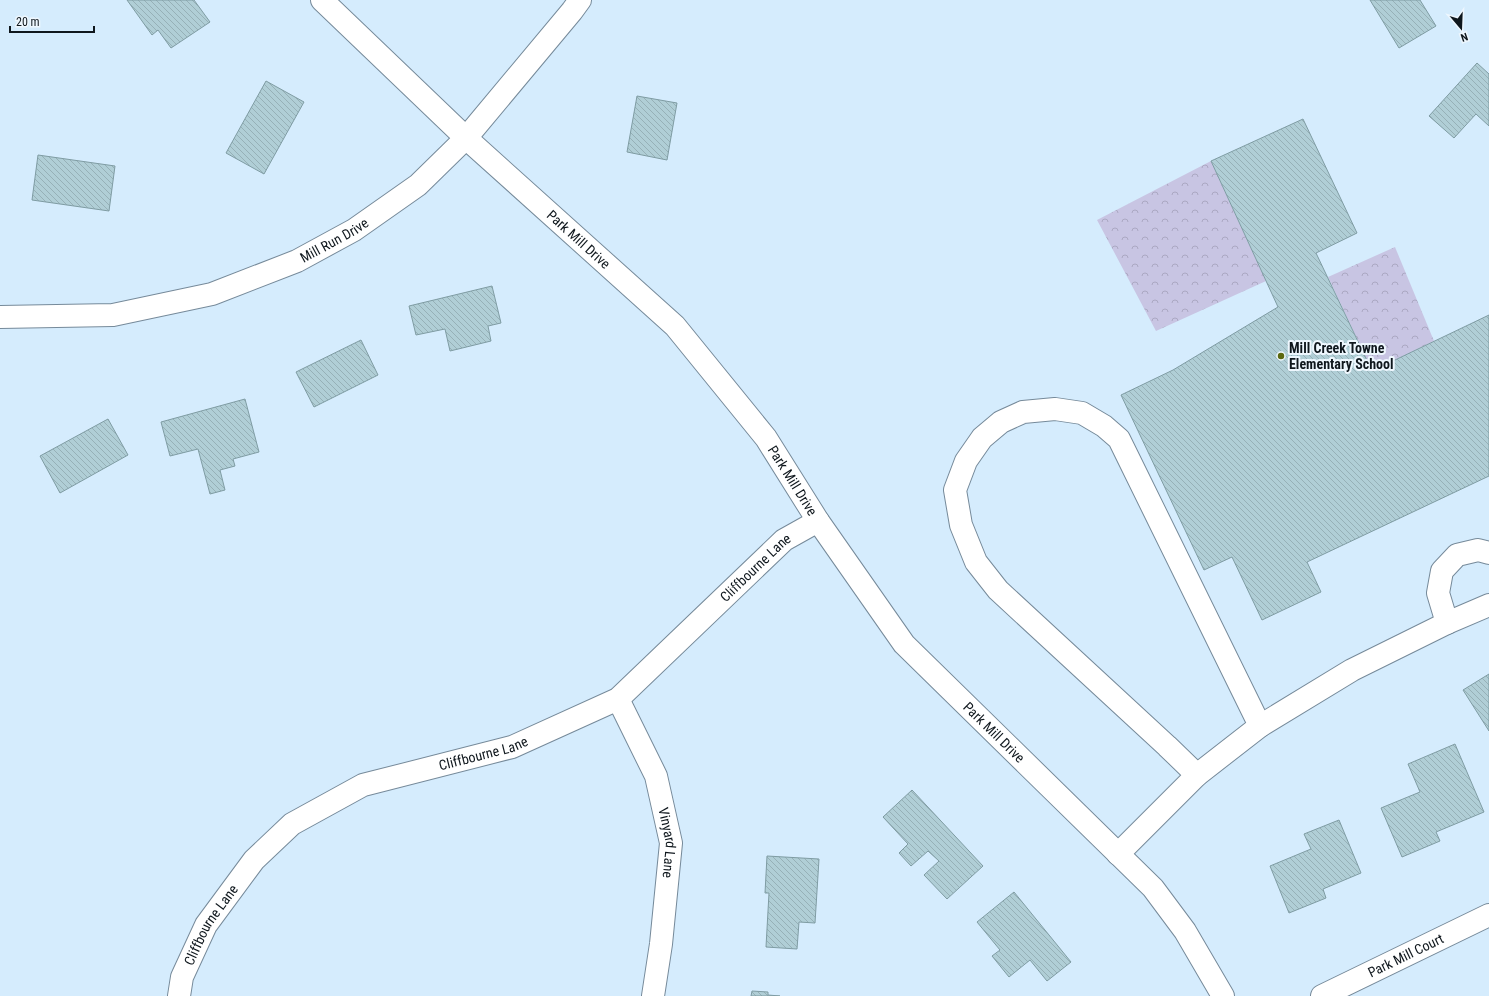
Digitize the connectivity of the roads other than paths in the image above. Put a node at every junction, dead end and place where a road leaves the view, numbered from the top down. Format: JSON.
{"nodes":[{"id":1,"x":322,"y":0,"type":"edge"},
{"id":2,"x":580,"y":0,"type":"edge"},
{"id":3,"x":466,"y":138,"type":"junction"},
{"id":4,"x":0,"y":317,"type":"edge"},
{"id":5,"x":818,"y":521,"type":"junction"},
{"id":6,"x":1489,"y":553,"type":"edge"},
{"id":7,"x":1489,"y":605,"type":"edge"},
{"id":8,"x":1447,"y":623,"type":"junction"},
{"id":9,"x":618,"y":699,"type":"junction"},
{"id":10,"x":1260,"y":726,"type":"junction"},
{"id":11,"x":1197,"y":775,"type":"junction"},
{"id":12,"x":1118,"y":854,"type":"junction"},
{"id":13,"x":1489,"y":915,"type":"edge"},
{"id":14,"x":179,"y":996,"type":"edge"},
{"id":15,"x":653,"y":996,"type":"edge"},
{"id":16,"x":1222,"y":996,"type":"edge"},
{"id":17,"x":1322,"y":996,"type":"edge"}],
"edges":[{"from":1,"to":3,"type":"street","name":"Park Mill Drive"},
{"from":2,"to":3,"type":"street","name":"Mill Run Drive"},
{"from":3,"to":4,"type":"street","name":"Mill Run Drive"},
{"from":3,"to":5,"type":"street","name":"Park Mill Drive"},
{"from":5,"to":9,"type":"street","name":"Cliffbourne Lane"},
{"from":5,"to":12,"type":"street","name":"Park Mill Drive"},
{"from":6,"to":8,"type":"street"},
{"from":7,"to":8,"type":"street"},
{"from":8,"to":10,"type":"street"},
{"from":9,"to":14,"type":"street","name":"Cliffbourne Lane"},
{"from":9,"to":15,"type":"street","name":"Vinyard Lane"},
{"from":10,"to":11,"type":"street"},
{"from":10,"to":11,"type":"street"},
{"from":11,"to":12,"type":"street"},
{"from":12,"to":16,"type":"street","name":"Park Mill Drive"},
{"from":13,"to":17,"type":"street","name":"Park Mill Court"}]}
